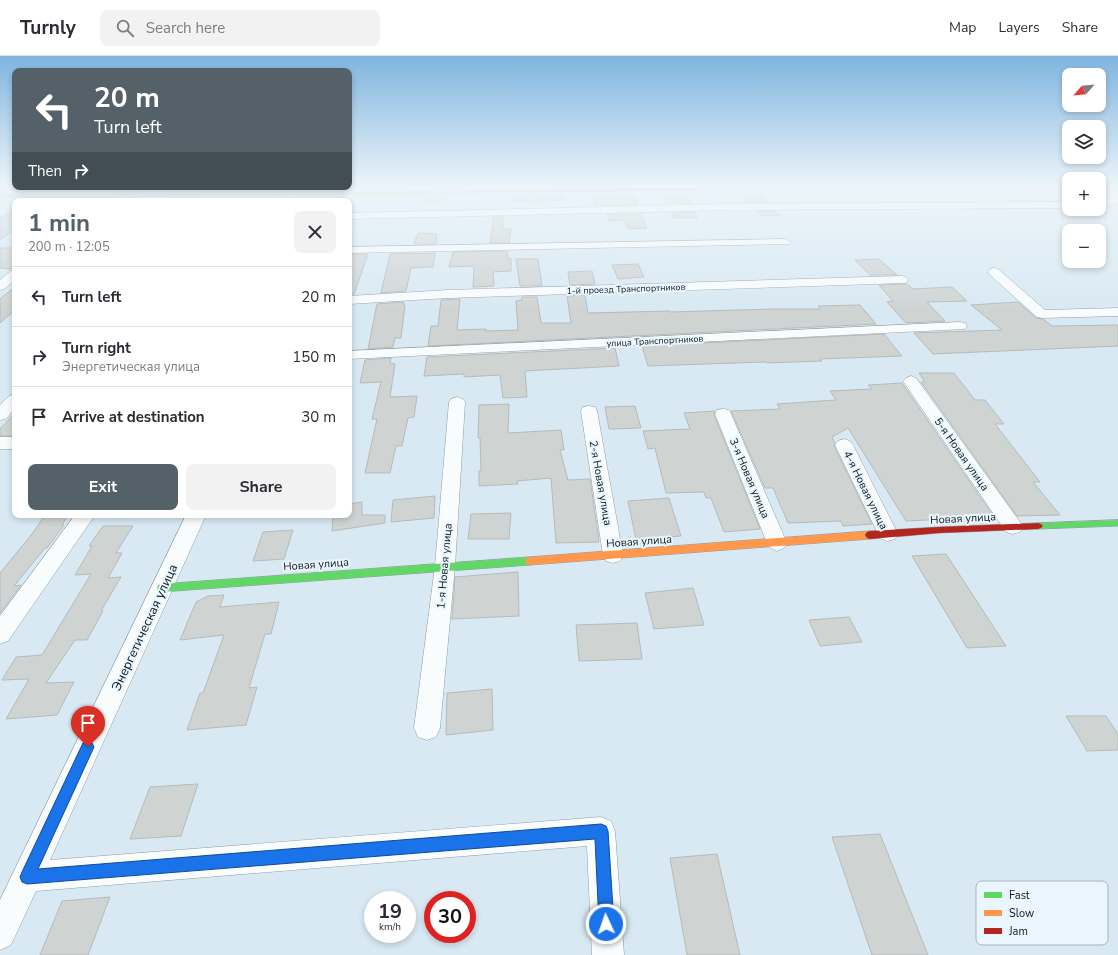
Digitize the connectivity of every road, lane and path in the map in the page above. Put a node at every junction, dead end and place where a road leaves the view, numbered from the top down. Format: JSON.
{"nodes":[{"id":1,"x":785,"y":242,"type":"dead end"},
{"id":2,"x":352,"y":250,"type":"edge"},
{"id":3,"x":994,"y":272,"type":"dead end"},
{"id":4,"x":12,"y":276,"type":"edge"},
{"id":5,"x":902,"y":280,"type":"dead end"},
{"id":6,"x":0,"y":286,"type":"edge"},
{"id":7,"x":352,"y":300,"type":"edge"},
{"id":8,"x":1118,"y":312,"type":"edge"},
{"id":9,"x":960,"y":326,"type":"dead end"},
{"id":10,"x":352,"y":355,"type":"edge"},
{"id":11,"x":911,"y":381,"type":"dead end"},
{"id":12,"x":12,"y":402,"type":"edge"},
{"id":13,"x":457,"y":402,"type":"dead end"},
{"id":14,"x":589,"y":411,"type":"dead end"},
{"id":15,"x":723,"y":414,"type":"dead end"},
{"id":16,"x":0,"y":415,"type":"edge"},
{"id":17,"x":0,"y":443,"type":"edge"},
{"id":18,"x":12,"y":443,"type":"edge"},
{"id":19,"x":844,"y":445,"type":"dead end"},
{"id":20,"x":83,"y":518,"type":"edge"},
{"id":21,"x":195,"y":518,"type":"edge"},
{"id":22,"x":1118,"y":523,"type":"edge"},
{"id":23,"x":1013,"y":527,"type":"junction"},
{"id":24,"x":888,"y":534,"type":"junction"},
{"id":25,"x":777,"y":543,"type":"junction"},
{"id":26,"x":613,"y":555,"type":"junction"},
{"id":27,"x":446,"y":566,"type":"junction"},
{"id":28,"x":162,"y":588,"type":"junction"},
{"id":29,"x":0,"y":634,"type":"edge"},
{"id":30,"x":427,"y":728,"type":"dead end"},
{"id":31,"x":27,"y":877,"type":"junction"},
{"id":32,"x":0,"y":934,"type":"edge"},
{"id":33,"x":608,"y":955,"type":"edge"}],
"edges":[{"from":1,"to":2,"type":"street"},
{"from":3,"to":8,"type":"street"},
{"from":4,"to":6,"type":"street"},
{"from":5,"to":7,"type":"street","name":"1-й проезд Транспортников"},
{"from":9,"to":10,"type":"street","name":"улица Транспортников"},
{"from":11,"to":23,"type":"street","name":"5-я Новая улица"},
{"from":12,"to":16,"type":"street"},
{"from":13,"to":27,"type":"street","name":"1-я Новая улица"},
{"from":14,"to":26,"type":"street","name":"2-я Новая улица"},
{"from":15,"to":25,"type":"street","name":"3-я Новая улица"},
{"from":17,"to":18,"type":"street"},
{"from":19,"to":24,"type":"street","name":"4-я Новая улица"},
{"from":20,"to":29,"type":"street"},
{"from":21,"to":28,"type":"street","name":"Энергетическая улица"},
{"from":22,"to":23,"type":"street","name":"Новая улица"},
{"from":23,"to":24,"type":"street","name":"Новая улица"},
{"from":24,"to":25,"type":"street","name":"Новая улица"},
{"from":25,"to":26,"type":"street","name":"Новая улица"},
{"from":26,"to":27,"type":"street","name":"Новая улица"},
{"from":27,"to":28,"type":"street","name":"Новая улица"},
{"from":27,"to":30,"type":"street","name":"1-я Новая улица"},
{"from":28,"to":31,"type":"street","name":"Энергетическая улица"},
{"from":31,"to":32,"type":"street","name":"Энергетическая улица"},
{"from":31,"to":33,"type":"street"}]}
